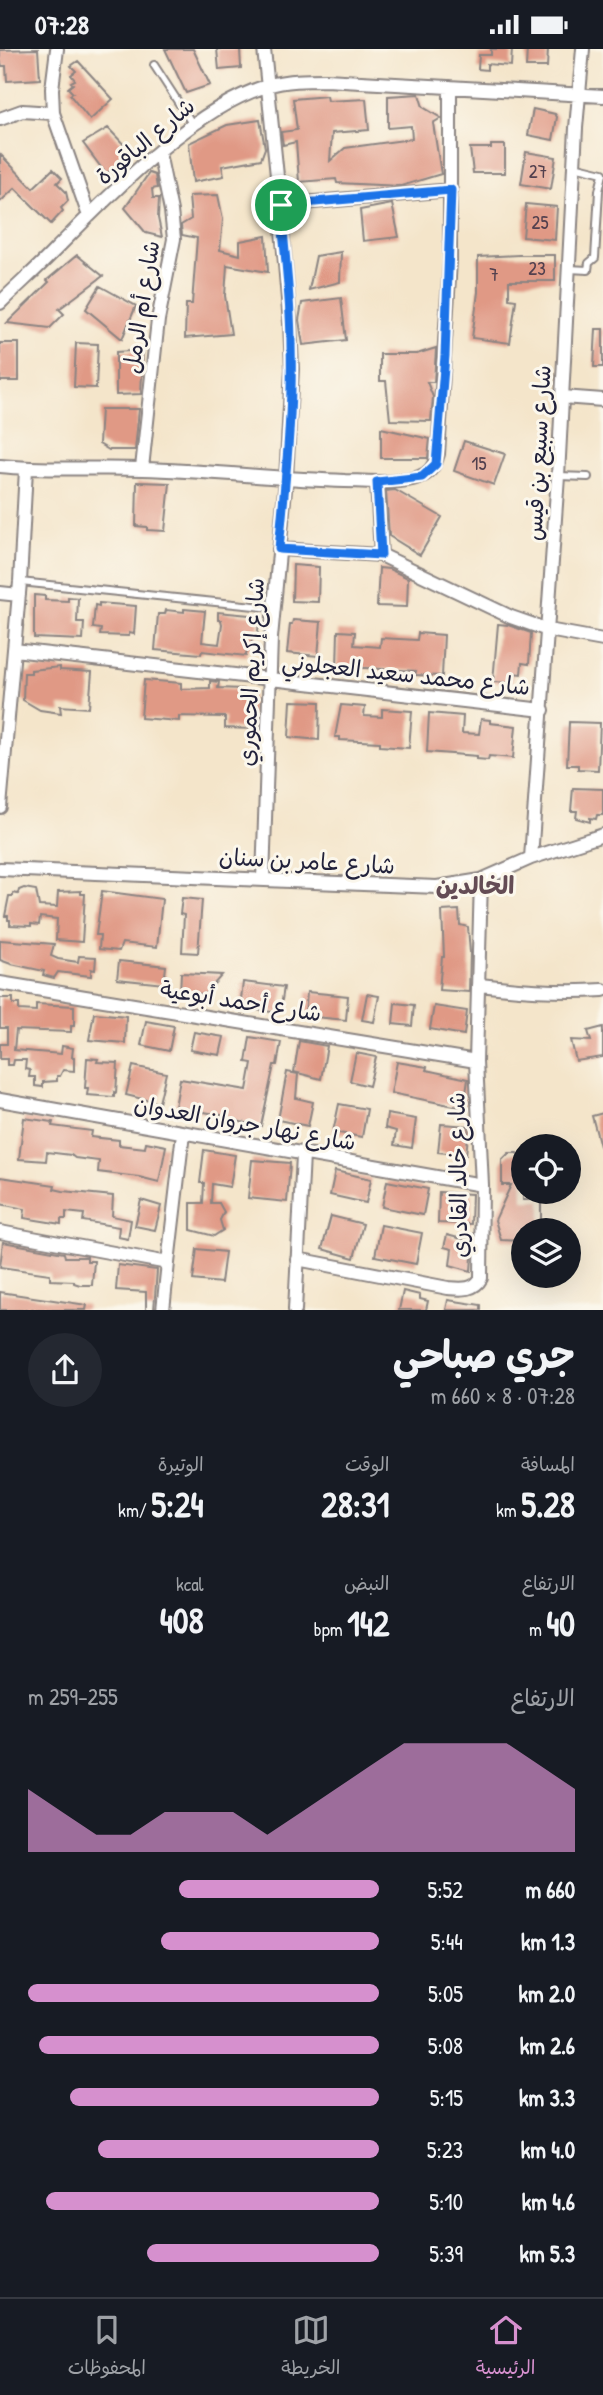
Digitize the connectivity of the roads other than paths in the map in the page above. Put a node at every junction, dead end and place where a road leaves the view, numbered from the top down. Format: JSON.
{"nodes":[{"id":1,"x":57,"y":49,"type":"edge"},
{"id":2,"x":264,"y":49,"type":"edge"},
{"id":3,"x":583,"y":49,"type":"edge"},
{"id":4,"x":154,"y":65,"type":"dead end"},
{"id":5,"x":268,"y":86,"type":"junction"},
{"id":6,"x":450,"y":87,"type":"junction"},
{"id":7,"x":579,"y":93,"type":"junction"},
{"id":8,"x":603,"y":96,"type":"edge"},
{"id":9,"x":52,"y":113,"type":"junction"},
{"id":10,"x":0,"y":119,"type":"edge"},
{"id":11,"x":193,"y":125,"type":"junction"},
{"id":12,"x":159,"y":153,"type":"junction"},
{"id":13,"x":575,"y":166,"type":"junction"},
{"id":14,"x":603,"y":174,"type":"edge"},
{"id":15,"x":451,"y":190,"type":"junction"},
{"id":16,"x":281,"y":205,"type":"junction"},
{"id":17,"x":89,"y":216,"type":"junction"},
{"id":18,"x":569,"y":269,"type":"junction"},
{"id":19,"x":0,"y":303,"type":"edge"},
{"id":20,"x":562,"y":397,"type":"junction"},
{"id":21,"x":603,"y":400,"type":"edge"},
{"id":22,"x":0,"y":466,"type":"edge"},
{"id":23,"x":142,"y":468,"type":"junction"},
{"id":24,"x":26,"y":469,"type":"junction"},
{"id":25,"x":558,"y":476,"type":"junction"},
{"id":26,"x":588,"y":477,"type":"dead end"},
{"id":27,"x":286,"y":479,"type":"junction"},
{"id":28,"x":377,"y":482,"type":"junction"},
{"id":29,"x":279,"y":549,"type":"junction"},
{"id":30,"x":381,"y":555,"type":"junction"},
{"id":31,"x":20,"y":589,"type":"junction"},
{"id":32,"x":0,"y":593,"type":"edge"},
{"id":33,"x":274,"y":608,"type":"junction"},
{"id":34,"x":548,"y":630,"type":"junction"},
{"id":35,"x":603,"y":641,"type":"edge"},
{"id":36,"x":14,"y":650,"type":"junction"},
{"id":37,"x":270,"y":680,"type":"junction"},
{"id":38,"x":543,"y":710,"type":"junction"},
{"id":39,"x":4,"y":714,"type":"edge"},
{"id":40,"x":0,"y":807,"type":"edge"},
{"id":41,"x":603,"y":835,"type":"edge"},
{"id":42,"x":531,"y":858,"type":"junction"},
{"id":43,"x":0,"y":869,"type":"edge"},
{"id":44,"x":263,"y":880,"type":"junction"},
{"id":45,"x":481,"y":880,"type":"junction"},
{"id":46,"x":0,"y":983,"type":"edge"},
{"id":47,"x":480,"y":985,"type":"junction"},
{"id":48,"x":603,"y":990,"type":"edge"},
{"id":49,"x":476,"y":1061,"type":"junction"},
{"id":50,"x":0,"y":1100,"type":"edge"},
{"id":51,"x":183,"y":1133,"type":"junction"},
{"id":52,"x":303,"y":1155,"type":"junction"},
{"id":53,"x":482,"y":1185,"type":"junction"},
{"id":54,"x":0,"y":1232,"type":"edge"},
{"id":55,"x":297,"y":1259,"type":"junction"},
{"id":56,"x":167,"y":1263,"type":"junction"},
{"id":57,"x":163,"y":1310,"type":"edge"},
{"id":58,"x":295,"y":1310,"type":"edge"}],
"edges":[{"from":1,"to":9,"type":"street"},
{"from":2,"to":5,"type":"street","name":"شارع إكريم الحموري"},
{"from":3,"to":7,"type":"street","name":"شارع سبيع بن قيس"},
{"from":4,"to":11,"type":"lane"},
{"from":5,"to":6,"type":"street","name":"شارع الباقورة"},
{"from":5,"to":11,"type":"street","name":"شارع الباقورة"},
{"from":5,"to":16,"type":"street","name":"شارع إكريم الحموري"},
{"from":6,"to":7,"type":"street","name":"شارع الباقورة"},
{"from":6,"to":15,"type":"street"},
{"from":7,"to":8,"type":"street","name":"شارع الباقورة"},
{"from":7,"to":13,"type":"street","name":"شارع سبيع بن قيس"},
{"from":9,"to":10,"type":"street"},
{"from":9,"to":17,"type":"street"},
{"from":11,"to":12,"type":"street","name":"شارع الباقورة"},
{"from":12,"to":17,"type":"street","name":"شارع الباقورة"},
{"from":12,"to":23,"type":"street","name":"شارع أم الرمل"},
{"from":13,"to":14,"type":"lane"},
{"from":13,"to":18,"type":"street","name":"شارع سبيع بن قيس"},
{"from":14,"to":18,"type":"lane"},
{"from":15,"to":16,"type":"street"},
{"from":15,"to":28,"type":"street"},
{"from":16,"to":27,"type":"street","name":"شارع إكريم الحموري"},
{"from":17,"to":19,"type":"street","name":"شارع الباقورة"},
{"from":18,"to":20,"type":"street","name":"شارع سبيع بن قيس"},
{"from":20,"to":21,"type":"street"},
{"from":20,"to":25,"type":"street","name":"شارع سبيع بن قيس"},
{"from":22,"to":24,"type":"street"},
{"from":23,"to":24,"type":"street"},
{"from":23,"to":27,"type":"street"},
{"from":24,"to":31,"type":"street"},
{"from":25,"to":26,"type":"lane"},
{"from":25,"to":34,"type":"street","name":"شارع سبيع بن قيس"},
{"from":27,"to":28,"type":"street"},
{"from":27,"to":29,"type":"street","name":"شارع إكريم الحموري"},
{"from":28,"to":30,"type":"street"},
{"from":29,"to":30,"type":"street"},
{"from":29,"to":33,"type":"street","name":"شارع إكريم الحموري"},
{"from":30,"to":34,"type":"street"},
{"from":31,"to":32,"type":"street"},
{"from":31,"to":33,"type":"lane"},
{"from":31,"to":36,"type":"street"},
{"from":33,"to":37,"type":"street","name":"شارع إكريم الحموري"},
{"from":34,"to":35,"type":"street"},
{"from":34,"to":38,"type":"street","name":"شارع سبيع بن قيس"},
{"from":36,"to":37,"type":"street","name":"شارع محمد سعيد العجلوني"},
{"from":36,"to":39,"type":"street"},
{"from":37,"to":38,"type":"street","name":"شارع محمد سعيد العجلوني"},
{"from":37,"to":44,"type":"street","name":"شارع إكريم الحموري"},
{"from":38,"to":42,"type":"street","name":"شارع سبيع بن قيس"},
{"from":39,"to":40,"type":"street"},
{"from":41,"to":42,"type":"street","name":"شارع عامر بن سنان"},
{"from":42,"to":45,"type":"street","name":"شارع عامر بن سنان"},
{"from":43,"to":44,"type":"street","name":"شارع عامر بن سنان"},
{"from":44,"to":45,"type":"street","name":"شارع عامر بن سنان"},
{"from":45,"to":47,"type":"street","name":"شارع خالد القادري"},
{"from":46,"to":49,"type":"street","name":"شارع أحمد أبوعية"},
{"from":47,"to":48,"type":"street"},
{"from":47,"to":49,"type":"street","name":"شارع خالد القادري"},
{"from":49,"to":53,"type":"street","name":"شارع خالد القادري"},
{"from":50,"to":51,"type":"street","name":"شارع نهار جروان العدوان"},
{"from":51,"to":52,"type":"street","name":"شارع نهار جروان العدوان"},
{"from":51,"to":56,"type":"street"},
{"from":52,"to":53,"type":"street","name":"شارع نهار جروان العدوان"},
{"from":52,"to":55,"type":"street"},
{"from":53,"to":55,"type":"street","name":"شارع خالد القادري"},
{"from":54,"to":56,"type":"street"},
{"from":55,"to":58,"type":"street"},
{"from":56,"to":57,"type":"street"}]}
